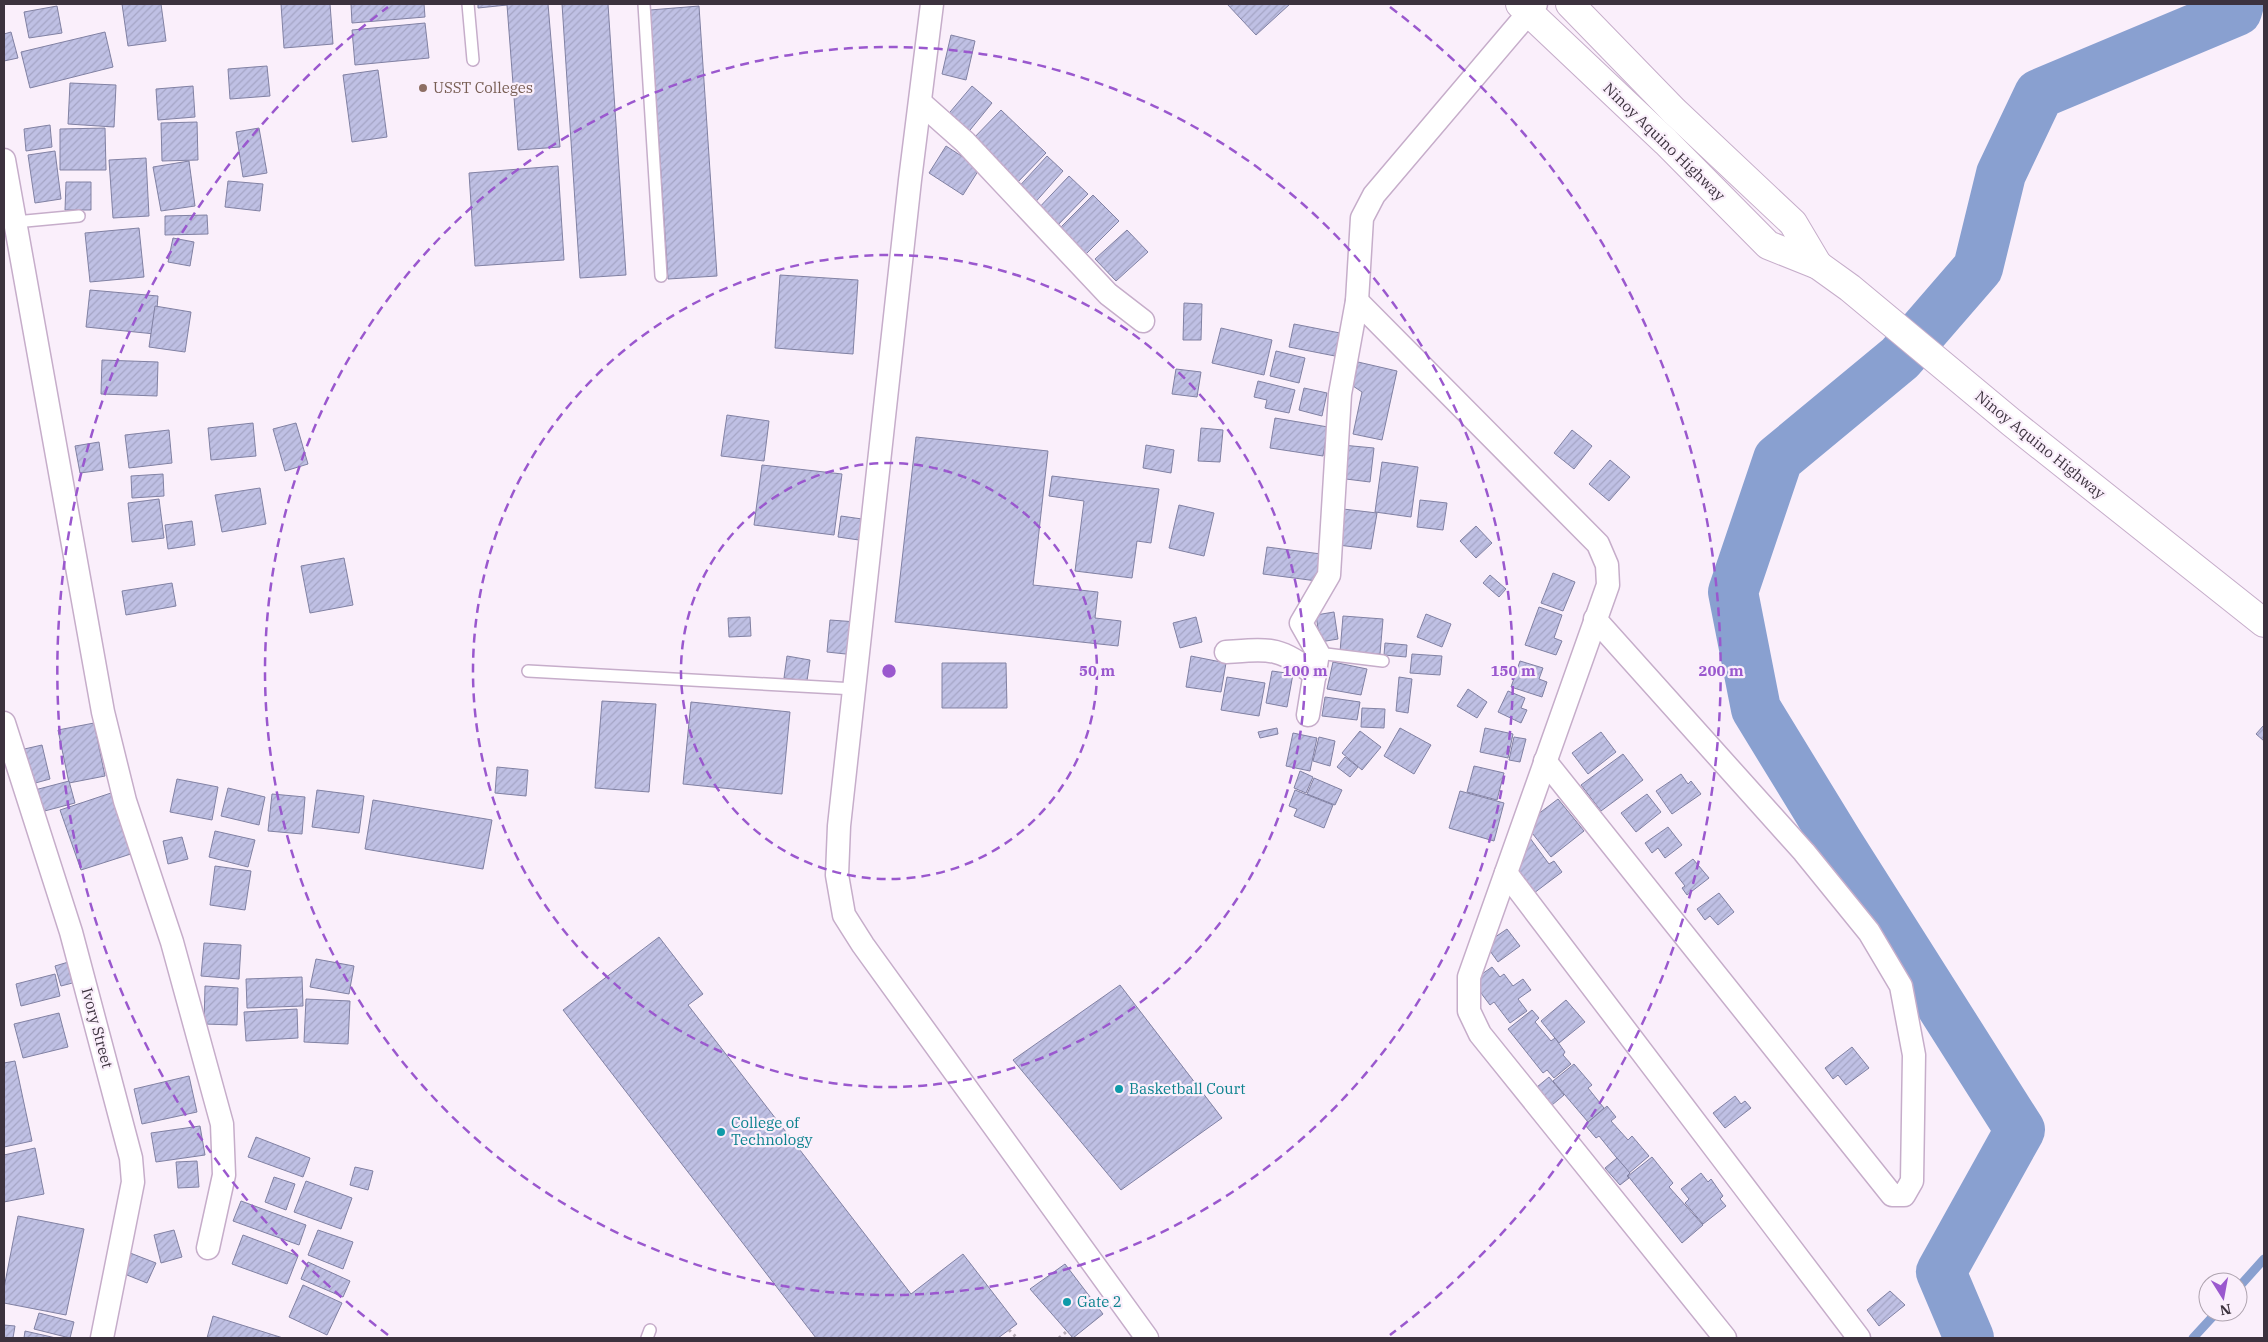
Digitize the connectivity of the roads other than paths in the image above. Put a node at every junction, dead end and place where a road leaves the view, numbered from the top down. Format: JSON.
{"nodes":[{"id":1,"x":468,"y":4,"type":"edge"},
{"id":2,"x":644,"y":4,"type":"edge"},
{"id":3,"x":932,"y":4,"type":"edge"},
{"id":4,"x":1570,"y":4,"type":"edge"},
{"id":5,"x":1528,"y":7,"type":"edge"},
{"id":6,"x":473,"y":60,"type":"dead end"},
{"id":7,"x":921,"y":103,"type":"junction"},
{"id":8,"x":4,"y":160,"type":"edge"},
{"id":9,"x":79,"y":216,"type":"dead end"},
{"id":10,"x":15,"y":222,"type":"junction"},
{"id":11,"x":1818,"y":266,"type":"junction"},
{"id":12,"x":661,"y":276,"type":"dead end"},
{"id":13,"x":1357,"y":301,"type":"junction"},
{"id":14,"x":1143,"y":321,"type":"dead end"},
{"id":15,"x":1595,"y":619,"type":"junction"},
{"id":16,"x":2264,"y":623,"type":"edge"},
{"id":17,"x":1226,"y":652,"type":"dead end"},
{"id":18,"x":1383,"y":661,"type":"dead end"},
{"id":19,"x":1317,"y":664,"type":"junction"},
{"id":20,"x":528,"y":671,"type":"dead end"},
{"id":21,"x":855,"y":688,"type":"junction"},
{"id":22,"x":1308,"y":715,"type":"dead end"},
{"id":23,"x":4,"y":723,"type":"edge"},
{"id":24,"x":1545,"y":761,"type":"junction"},
{"id":25,"x":1506,"y":873,"type":"junction"},
{"id":26,"x":208,"y":1248,"type":"dead end"},
{"id":27,"x":102,"y":1338,"type":"edge"},
{"id":28,"x":1147,"y":1338,"type":"edge"},
{"id":29,"x":1725,"y":1338,"type":"edge"},
{"id":30,"x":1859,"y":1338,"type":"edge"}],
"edges":[{"from":1,"to":6,"type":"lane"},
{"from":2,"to":12,"type":"lane"},
{"from":3,"to":7,"type":"street"},
{"from":4,"to":11,"type":"main road","name":"Ninoy Aquino Highway"},
{"from":5,"to":11,"type":"main road","name":"Ninoy Aquino Highway"},
{"from":5,"to":13,"type":"street"},
{"from":7,"to":14,"type":"street"},
{"from":7,"to":21,"type":"street"},
{"from":8,"to":10,"type":"street"},
{"from":9,"to":10,"type":"lane"},
{"from":10,"to":26,"type":"street"},
{"from":11,"to":16,"type":"main road","name":"Ninoy Aquino Highway"},
{"from":13,"to":15,"type":"street"},
{"from":13,"to":19,"type":"street"},
{"from":15,"to":24,"type":"street"},
{"from":15,"to":24,"type":"street"},
{"from":17,"to":19,"type":"street"},
{"from":18,"to":19,"type":"lane"},
{"from":19,"to":22,"type":"street"},
{"from":20,"to":21,"type":"lane"},
{"from":21,"to":28,"type":"street"},
{"from":23,"to":27,"type":"street","name":"Ivory Street"},
{"from":24,"to":25,"type":"street"},
{"from":25,"to":29,"type":"street"},
{"from":25,"to":30,"type":"street"}]}
